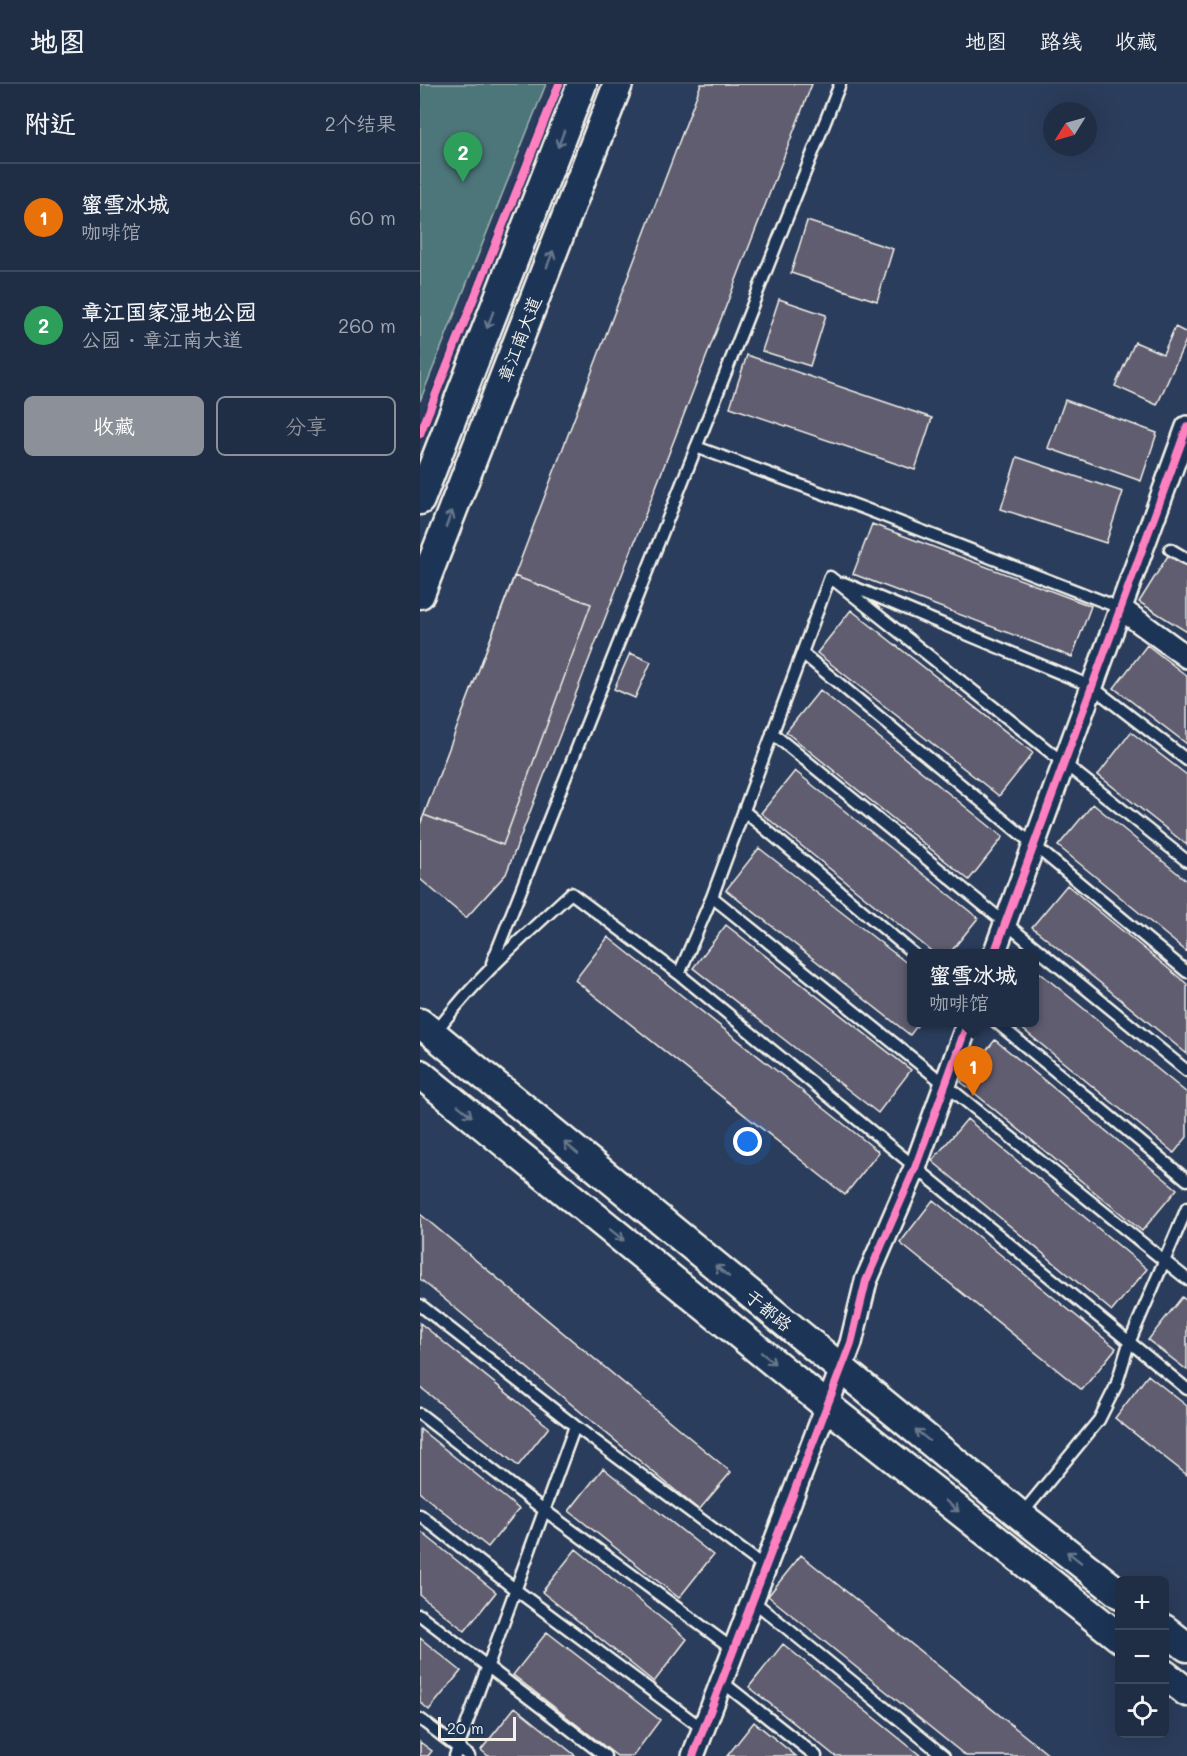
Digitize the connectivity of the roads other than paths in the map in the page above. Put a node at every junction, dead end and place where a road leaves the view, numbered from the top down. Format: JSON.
{"nodes":[{"id":1,"x":582,"y":84,"type":"edge"},
{"id":2,"x":618,"y":84,"type":"edge"},
{"id":3,"x":840,"y":84,"type":"edge"},
{"id":4,"x":1187,"y":427,"type":"edge"},
{"id":5,"x":696,"y":447,"type":"junction"},
{"id":6,"x":420,"y":500,"type":"edge"},
{"id":7,"x":1170,"y":549,"type":"dead end"},
{"id":8,"x":1187,"y":559,"type":"edge"},
{"id":9,"x":830,"y":577,"type":"junction"},
{"id":10,"x":420,"y":594,"type":"edge"},
{"id":11,"x":1120,"y":608,"type":"junction"},
{"id":12,"x":802,"y":653,"type":"junction"},
{"id":13,"x":1187,"y":657,"type":"edge"},
{"id":14,"x":1092,"y":686,"type":"junction"},
{"id":15,"x":772,"y":733,"type":"junction"},
{"id":16,"x":1187,"y":760,"type":"edge"},
{"id":17,"x":1064,"y":762,"type":"junction"},
{"id":18,"x":744,"y":811,"type":"junction"},
{"id":19,"x":1033,"y":845,"type":"junction"},
{"id":20,"x":1187,"y":861,"type":"edge"},
{"id":21,"x":712,"y":897,"type":"junction"},
{"id":22,"x":1005,"y":924,"type":"junction"},
{"id":23,"x":908,"y":949,"type":"edge"},
{"id":24,"x":996,"y":949,"type":"edge"},
{"id":25,"x":1036,"y":949,"type":"edge"},
{"id":26,"x":1039,"y":951,"type":"edge"},
{"id":27,"x":491,"y":966,"type":"junction"},
{"id":28,"x":1187,"y":972,"type":"edge"},
{"id":29,"x":679,"y":974,"type":"junction"},
{"id":30,"x":966,"y":1027,"type":"edge"},
{"id":31,"x":1001,"y":1027,"type":"edge"},
{"id":32,"x":427,"y":1029,"type":"edge"},
{"id":33,"x":1187,"y":1071,"type":"edge"},
{"id":34,"x":420,"y":1074,"type":"edge"},
{"id":35,"x":945,"y":1084,"type":"junction"},
{"id":36,"x":915,"y":1168,"type":"junction"},
{"id":37,"x":1187,"y":1180,"type":"edge"},
{"id":38,"x":1187,"y":1208,"type":"edge"},
{"id":39,"x":1165,"y":1262,"type":"junction"},
{"id":40,"x":1187,"y":1279,"type":"edge"},
{"id":41,"x":420,"y":1305,"type":"edge"},
{"id":42,"x":1129,"y":1343,"type":"junction"},
{"id":43,"x":841,"y":1368,"type":"junction"},
{"id":44,"x":1187,"y":1389,"type":"edge"},
{"id":45,"x":826,"y":1405,"type":"junction"},
{"id":46,"x":420,"y":1414,"type":"edge"},
{"id":47,"x":575,"y":1426,"type":"junction"},
{"id":48,"x":544,"y":1510,"type":"junction"},
{"id":49,"x":420,"y":1515,"type":"edge"},
{"id":50,"x":1021,"y":1516,"type":"junction"},
{"id":51,"x":765,"y":1568,"type":"junction"},
{"id":52,"x":516,"y":1590,"type":"junction"},
{"id":53,"x":1115,"y":1591,"type":"edge"},
{"id":54,"x":752,"y":1600,"type":"junction"},
{"id":55,"x":420,"y":1615,"type":"edge"},
{"id":56,"x":1165,"y":1630,"type":"edge"},
{"id":57,"x":1115,"y":1635,"type":"edge"},
{"id":58,"x":1187,"y":1647,"type":"edge"},
{"id":59,"x":734,"y":1649,"type":"junction"},
{"id":60,"x":487,"y":1668,"type":"junction"},
{"id":61,"x":1169,"y":1678,"type":"edge"},
{"id":62,"x":721,"y":1681,"type":"junction"},
{"id":63,"x":1187,"y":1692,"type":"edge"},
{"id":64,"x":420,"y":1719,"type":"edge"},
{"id":65,"x":703,"y":1729,"type":"junction"},
{"id":66,"x":457,"y":1752,"type":"edge"},
{"id":67,"x":469,"y":1756,"type":"edge"},
{"id":68,"x":605,"y":1756,"type":"edge"},
{"id":69,"x":693,"y":1756,"type":"edge"},
{"id":70,"x":816,"y":1756,"type":"edge"},
{"id":71,"x":944,"y":1756,"type":"edge"}],
"edges":[{"from":1,"to":6,"type":"main road","name":"章江南大道","one_way":true},
{"from":10,"to":2,"type":"main road","name":"章江南大道","one_way":true},
{"from":3,"to":5,"type":"lane"},
{"from":4,"to":11,"type":"street"},
{"from":5,"to":11,"type":"lane"},
{"from":5,"to":27,"type":"lane"},
{"from":7,"to":8,"type":"lane"},
{"from":9,"to":12,"type":"lane"},
{"from":9,"to":14,"type":"lane"},
{"from":9,"to":17,"type":"lane"},
{"from":11,"to":13,"type":"street"},
{"from":11,"to":14,"type":"street"},
{"from":12,"to":15,"type":"lane"},
{"from":12,"to":19,"type":"lane"},
{"from":14,"to":16,"type":"lane"},
{"from":14,"to":17,"type":"street"},
{"from":15,"to":18,"type":"lane"},
{"from":15,"to":22,"type":"lane"},
{"from":17,"to":19,"type":"street"},
{"from":17,"to":20,"type":"lane"},
{"from":18,"to":21,"type":"lane"},
{"from":18,"to":23,"type":"lane"},
{"from":19,"to":22,"type":"street"},
{"from":19,"to":28,"type":"lane"},
{"from":21,"to":29,"type":"lane"},
{"from":21,"to":35,"type":"lane"},
{"from":22,"to":24,"type":"street"},
{"from":22,"to":25,"type":"lane"},
{"from":26,"to":33,"type":"lane"},
{"from":27,"to":29,"type":"lane"},
{"from":27,"to":32,"type":"lane"},
{"from":29,"to":36,"type":"lane"},
{"from":30,"to":35,"type":"street"},
{"from":31,"to":37,"type":"lane"},
{"from":43,"to":32,"type":"main road","name":"于都路","one_way":true},
{"from":34,"to":45,"type":"main road","name":"于都路","one_way":true},
{"from":35,"to":36,"type":"street"},
{"from":35,"to":39,"type":"lane"},
{"from":36,"to":42,"type":"lane"},
{"from":36,"to":43,"type":"street"},
{"from":38,"to":39,"type":"lane"},
{"from":39,"to":40,"type":"lane"},
{"from":39,"to":42,"type":"lane"},
{"from":41,"to":47,"type":"lane"},
{"from":42,"to":44,"type":"lane"},
{"from":42,"to":50,"type":"lane"},
{"from":43,"to":45,"type":"street"},
{"from":50,"to":43,"type":"main road","name":"于都路","one_way":true},
{"from":45,"to":51,"type":"street"},
{"from":45,"to":57,"type":"main road","name":"于都路","one_way":true},
{"from":46,"to":48,"type":"lane"},
{"from":47,"to":48,"type":"lane"},
{"from":47,"to":51,"type":"lane"},
{"from":48,"to":52,"type":"lane"},
{"from":48,"to":59,"type":"lane"},
{"from":49,"to":52,"type":"lane"},
{"from":53,"to":50,"type":"main road","name":"于都路","one_way":true},
{"from":51,"to":54,"type":"street"},
{"from":52,"to":60,"type":"lane"},
{"from":52,"to":65,"type":"lane"},
{"from":54,"to":59,"type":"street"},
{"from":54,"to":71,"type":"lane"},
{"from":55,"to":60,"type":"lane"},
{"from":56,"to":58,"type":"main road"},
{"from":59,"to":62,"type":"street"},
{"from":60,"to":66,"type":"lane"},
{"from":60,"to":68,"type":"lane"},
{"from":61,"to":63,"type":"main road"},
{"from":62,"to":65,"type":"street"},
{"from":62,"to":70,"type":"lane"},
{"from":64,"to":66,"type":"lane"},
{"from":65,"to":69,"type":"street"},
{"from":66,"to":67,"type":"lane"}]}
